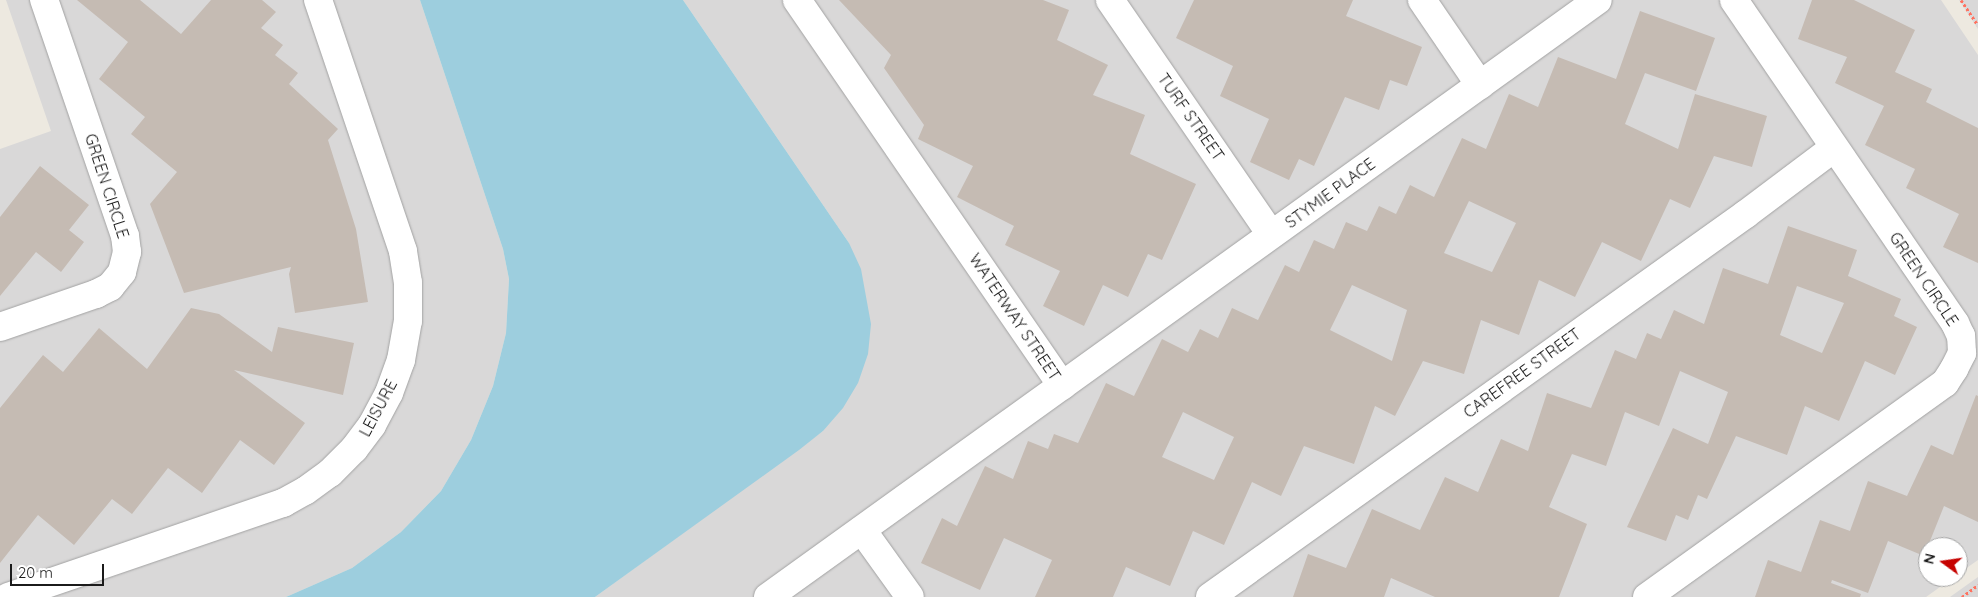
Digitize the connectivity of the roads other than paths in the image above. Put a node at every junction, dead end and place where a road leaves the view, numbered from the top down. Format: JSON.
{"nodes":[{"id":1,"x":44,"y":0,"type":"edge"},
{"id":2,"x":318,"y":0,"type":"edge"},
{"id":3,"x":797,"y":0,"type":"edge"},
{"id":4,"x":1110,"y":0,"type":"edge"},
{"id":5,"x":1422,"y":0,"type":"edge"},
{"id":6,"x":1598,"y":0,"type":"edge"},
{"id":7,"x":1734,"y":0,"type":"edge"},
{"id":8,"x":1480,"y":85,"type":"junction"},
{"id":9,"x":1834,"y":148,"type":"junction"},
{"id":10,"x":1271,"y":234,"type":"junction"},
{"id":11,"x":0,"y":327,"type":"edge"},
{"id":12,"x":1062,"y":386,"type":"junction"},
{"id":13,"x":862,"y":530,"type":"junction"},
{"id":14,"x":8,"y":597,"type":"edge"},
{"id":15,"x":768,"y":597,"type":"edge"},
{"id":16,"x":910,"y":597,"type":"edge"},
{"id":17,"x":1210,"y":597,"type":"edge"},
{"id":18,"x":1647,"y":597,"type":"edge"}],
"edges":[{"from":1,"to":11,"type":"street","name":"GREEN CIRCLE"},
{"from":2,"to":14,"type":"street","name":"LEISURE"},
{"from":3,"to":12,"type":"street","name":"WATERWAY STREET"},
{"from":4,"to":10,"type":"street","name":"TURF STREET"},
{"from":5,"to":8,"type":"street"},
{"from":6,"to":8,"type":"street","name":"STYMIE PLACE"},
{"from":7,"to":9,"type":"street","name":"GREEN CIRCLE"},
{"from":8,"to":10,"type":"street","name":"STYMIE PLACE"},
{"from":9,"to":17,"type":"street","name":"CAREFREE STREET"},
{"from":9,"to":18,"type":"street","name":"GREEN CIRCLE"},
{"from":10,"to":12,"type":"street","name":"STYMIE PLACE"},
{"from":12,"to":13,"type":"street","name":"WATERWAY STREET"},
{"from":13,"to":15,"type":"street","name":"WATERWAY STREET"},
{"from":13,"to":16,"type":"street"}]}
